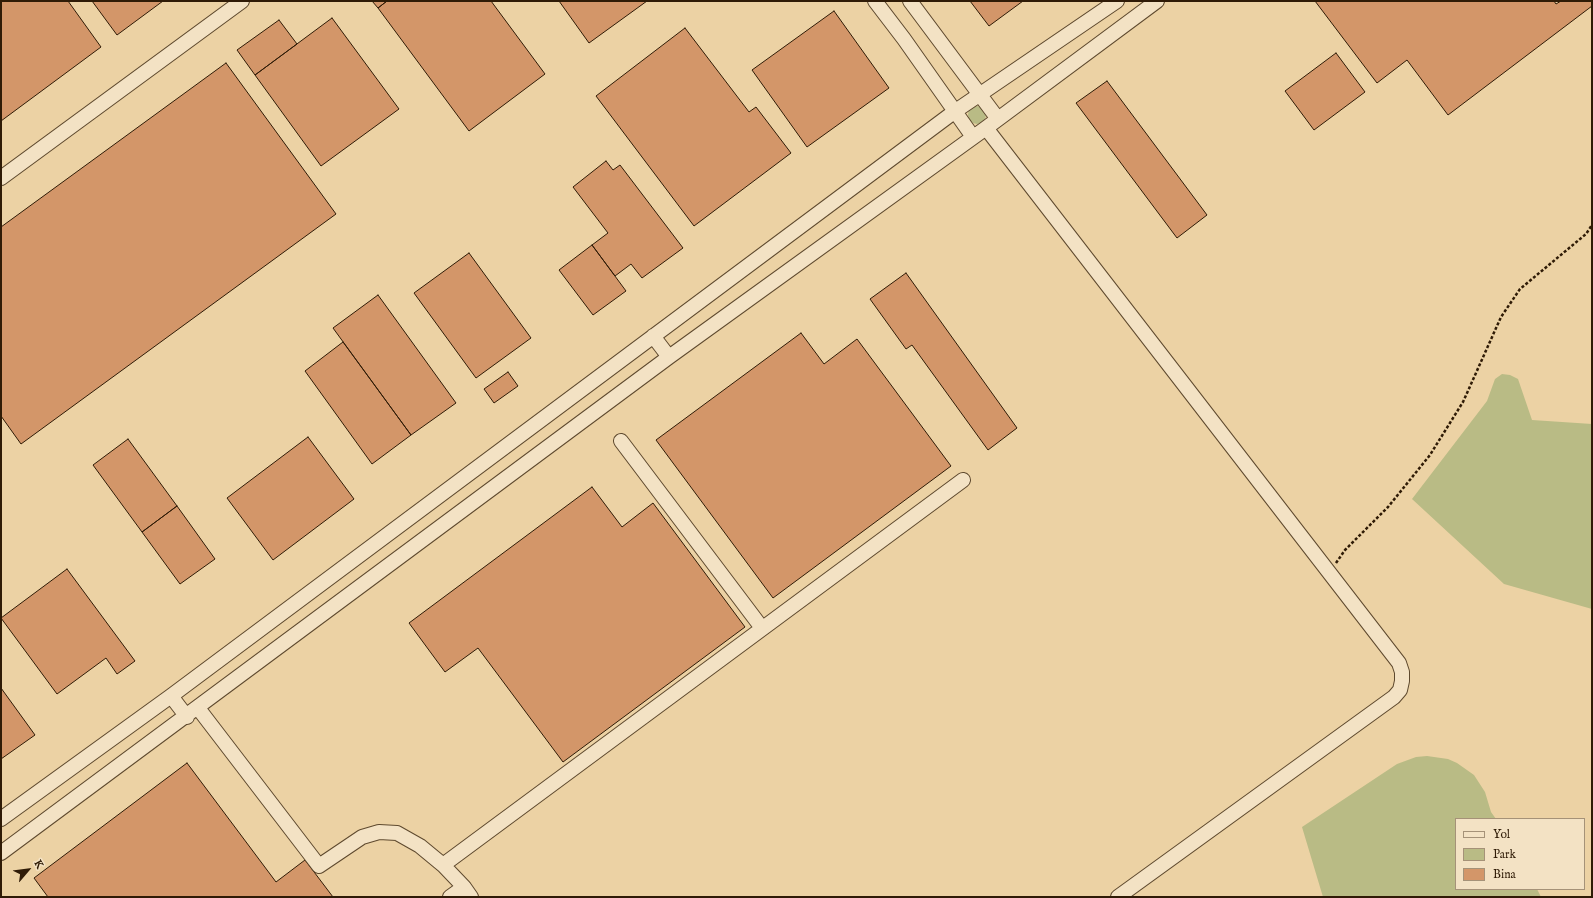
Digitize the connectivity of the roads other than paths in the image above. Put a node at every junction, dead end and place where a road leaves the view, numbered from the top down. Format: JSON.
{"nodes":[{"id":1,"x":242,"y":1,"type":"edge"},
{"id":2,"x":875,"y":1,"type":"edge"},
{"id":3,"x":910,"y":1,"type":"edge"},
{"id":4,"x":1117,"y":1,"type":"edge"},
{"id":5,"x":1157,"y":1,"type":"edge"},
{"id":6,"x":980,"y":95,"type":"junction"},
{"id":7,"x":954,"y":112,"type":"junction"},
{"id":8,"x":998,"y":119,"type":"junction"},
{"id":9,"x":986,"y":128,"type":"junction"},
{"id":10,"x":972,"y":138,"type":"junction"},
{"id":11,"x":1,"y":178,"type":"edge"},
{"id":12,"x":653,"y":336,"type":"junction"},
{"id":13,"x":669,"y":357,"type":"junction"},
{"id":14,"x":621,"y":441,"type":"dead end"},
{"id":15,"x":963,"y":480,"type":"dead end"},
{"id":16,"x":762,"y":628,"type":"junction"},
{"id":17,"x":171,"y":696,"type":"junction"},
{"id":18,"x":198,"y":708,"type":"junction"},
{"id":19,"x":187,"y":717,"type":"junction"},
{"id":20,"x":1,"y":819,"type":"edge"},
{"id":21,"x":1,"y":853,"type":"edge"},
{"id":22,"x":443,"y":865,"type":"junction"},
{"id":23,"x":468,"y":892,"type":"edge"},
{"id":24,"x":450,"y":897,"type":"edge"},
{"id":25,"x":1118,"y":897,"type":"edge"}],
"edges":[{"from":1,"to":11,"type":"street"},
{"from":2,"to":7,"type":"street"},
{"from":3,"to":6,"type":"street"},
{"from":4,"to":6,"type":"street"},
{"from":5,"to":8,"type":"street"},
{"from":6,"to":7,"type":"street"},
{"from":6,"to":8,"type":"street"},
{"from":7,"to":10,"type":"street"},
{"from":7,"to":12,"type":"street"},
{"from":8,"to":9,"type":"street"},
{"from":9,"to":10,"type":"street"},
{"from":9,"to":25,"type":"street"},
{"from":10,"to":13,"type":"street"},
{"from":12,"to":13,"type":"street"},
{"from":12,"to":17,"type":"street"},
{"from":13,"to":18,"type":"street"},
{"from":14,"to":16,"type":"street"},
{"from":15,"to":16,"type":"street"},
{"from":16,"to":22,"type":"street"},
{"from":17,"to":19,"type":"street"},
{"from":17,"to":20,"type":"street"},
{"from":18,"to":19,"type":"street"},
{"from":18,"to":22,"type":"street"},
{"from":19,"to":21,"type":"street"},
{"from":22,"to":23,"type":"street"},
{"from":23,"to":24,"type":"street"}]}
